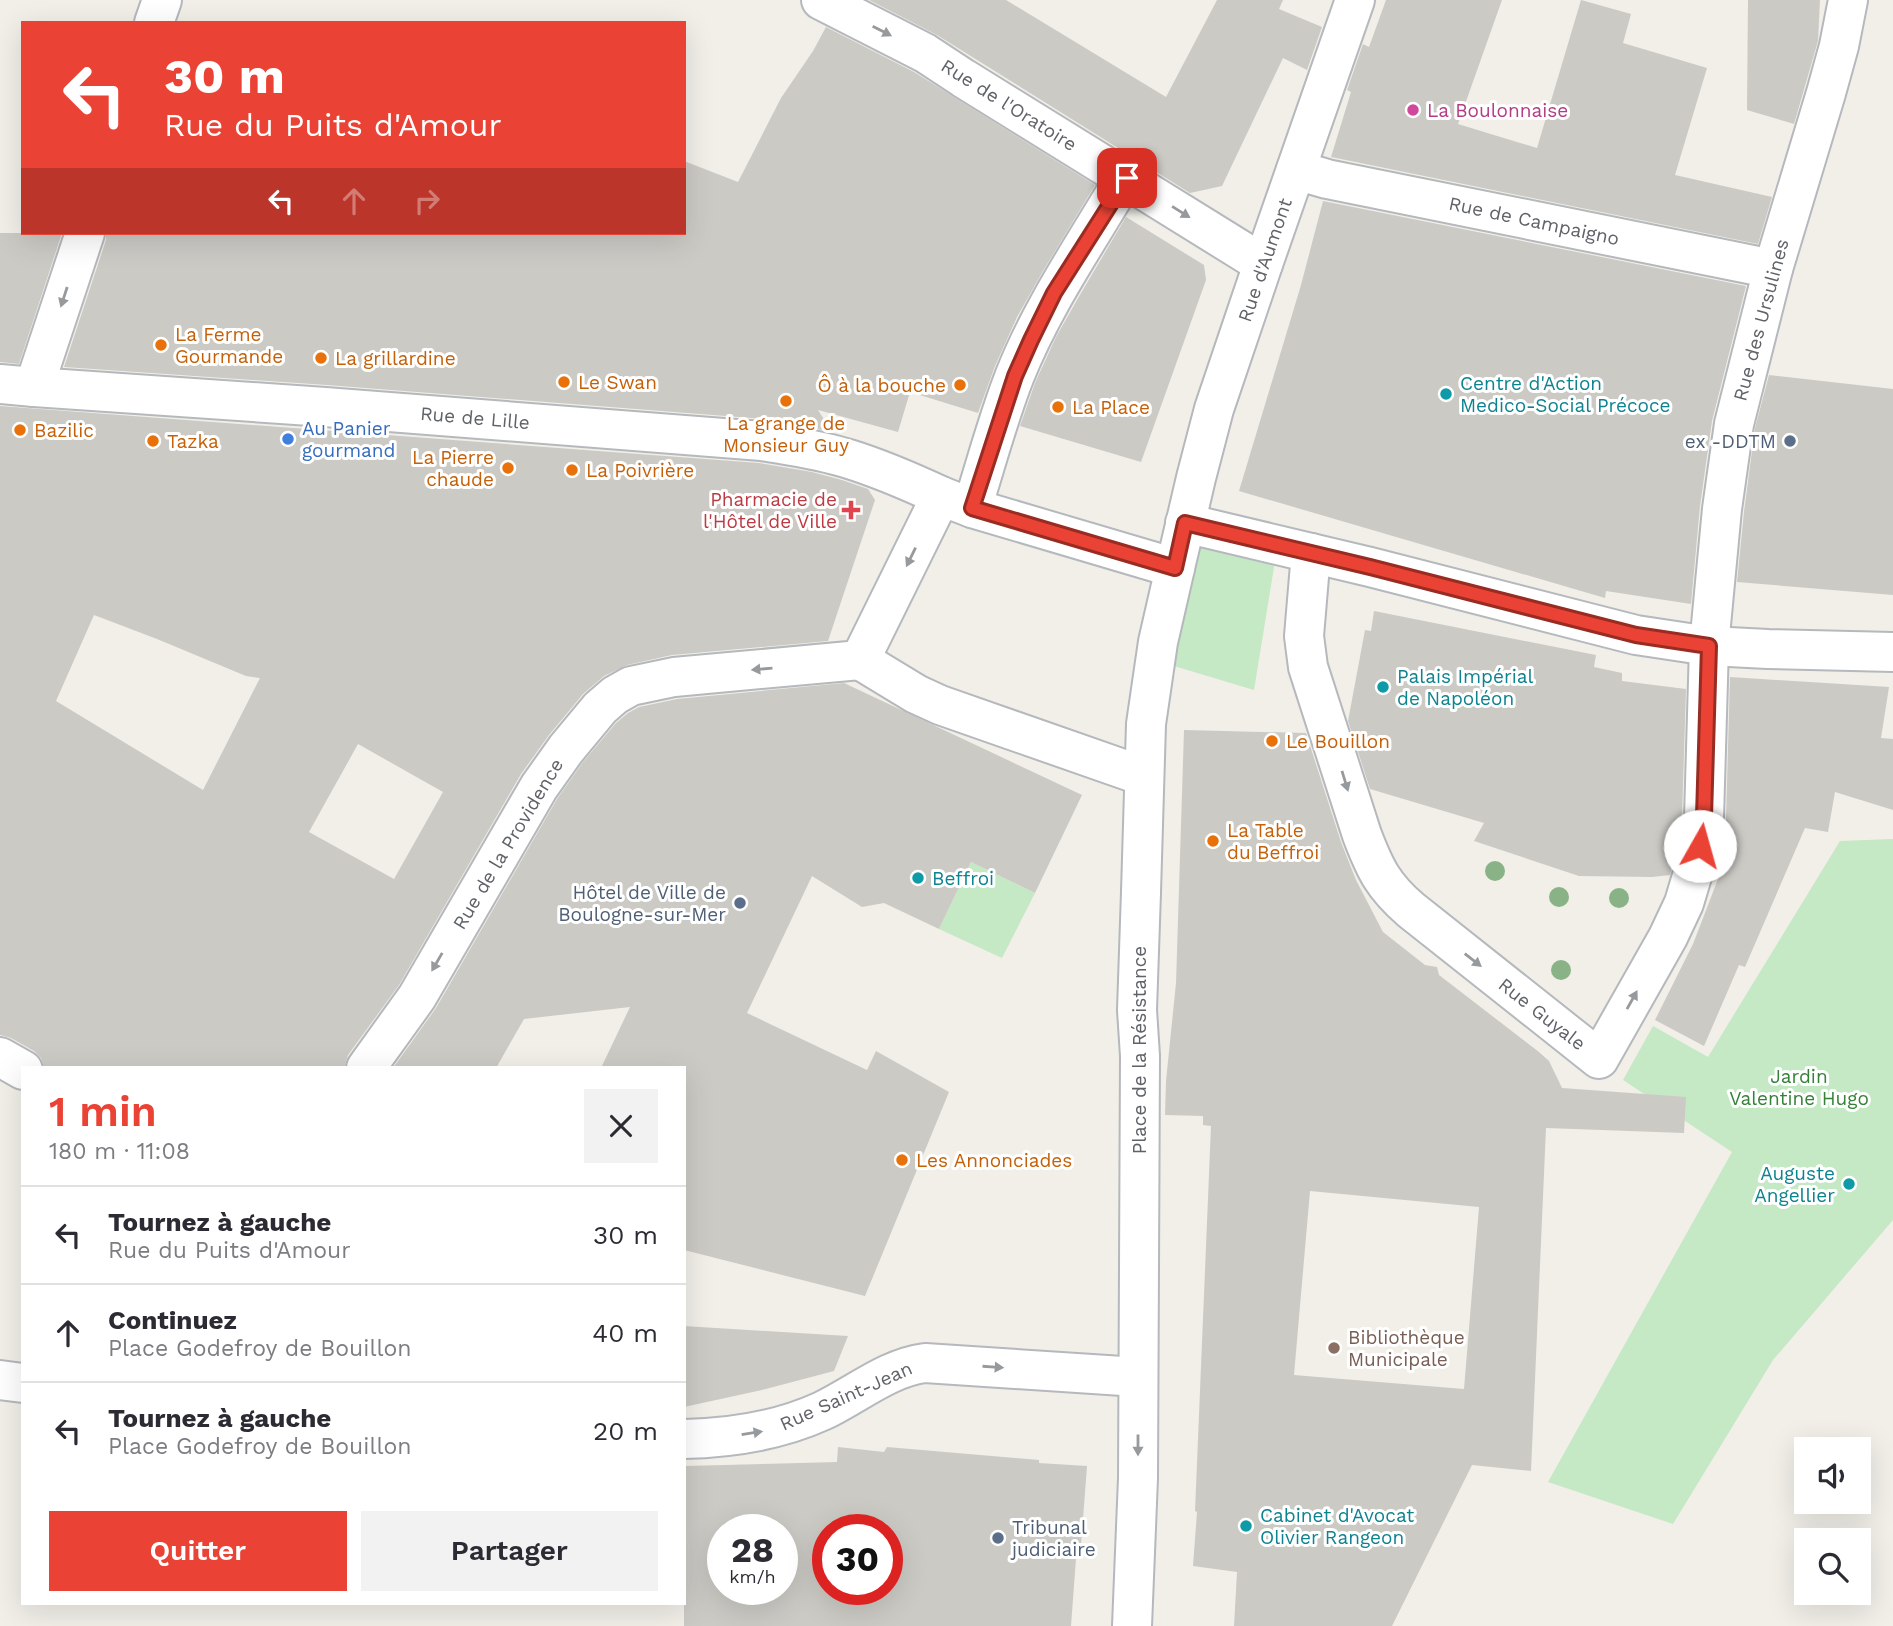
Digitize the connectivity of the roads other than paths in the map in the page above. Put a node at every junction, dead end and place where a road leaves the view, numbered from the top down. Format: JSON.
{"nodes":[{"id":1,"x":162,"y":0,"type":"edge"},
{"id":2,"x":821,"y":0,"type":"edge"},
{"id":3,"x":1355,"y":0,"type":"edge"},
{"id":4,"x":1848,"y":0,"type":"edge"},
{"id":5,"x":155,"y":21,"type":"edge"},
{"id":6,"x":1311,"y":174,"type":"junction"},
{"id":7,"x":1122,"y":185,"type":"junction"},
{"id":8,"x":84,"y":235,"type":"edge"},
{"id":9,"x":1263,"y":264,"type":"junction"},
{"id":10,"x":1773,"y":269,"type":"junction"},
{"id":11,"x":17,"y":386,"type":"edge"},
{"id":12,"x":957,"y":502,"type":"junction"},
{"id":13,"x":1185,"y":523,"type":"junction"},
{"id":14,"x":1311,"y":554,"type":"junction"},
{"id":15,"x":1175,"y":568,"type":"junction"},
{"id":16,"x":1709,"y":646,"type":"junction"},
{"id":17,"x":1893,"y":652,"type":"edge"},
{"id":18,"x":860,"y":660,"type":"junction"},
{"id":19,"x":1143,"y":776,"type":"junction"},
{"id":20,"x":0,"y":1057,"type":"edge"},
{"id":21,"x":367,"y":1066,"type":"edge"},
{"id":22,"x":21,"y":1069,"type":"edge"},
{"id":23,"x":1138,"y":1377,"type":"junction"},
{"id":24,"x":0,"y":1380,"type":"edge"},
{"id":25,"x":21,"y":1383,"type":"edge"},
{"id":26,"x":686,"y":1439,"type":"edge"},
{"id":27,"x":1132,"y":1626,"type":"edge"}],
"edges":[{"from":1,"to":5,"type":"street"},
{"from":2,"to":7,"type":"street","name":"Rue de l'Oratoire","one_way":true},
{"from":3,"to":6,"type":"street","name":"Rue d'Aumont"},
{"from":4,"to":10,"type":"street","name":"Rue des Ursulines"},
{"from":6,"to":9,"type":"street","name":"Rue d'Aumont"},
{"from":6,"to":10,"type":"street","name":"Rue de Campaigno"},
{"from":7,"to":9,"type":"street","name":"Rue de l'Oratoire","one_way":true},
{"from":7,"to":12,"type":"street"},
{"from":8,"to":11,"type":"street","one_way":true},
{"from":9,"to":13,"type":"street","name":"Rue d'Aumont"},
{"from":10,"to":16,"type":"street","name":"Rue des Ursulines"},
{"from":11,"to":12,"type":"street","name":"Rue de Lille"},
{"from":12,"to":15,"type":"street","name":"Rue de Lille"},
{"from":12,"to":18,"type":"street","one_way":true},
{"from":13,"to":14,"type":"street"},
{"from":13,"to":15,"type":"street","name":"Rue d'Aumont"},
{"from":14,"to":16,"type":"street"},
{"from":14,"to":16,"type":"street","name":"Rue Guyale","one_way":true},
{"from":15,"to":19,"type":"street","name":"Place de la Résistance"},
{"from":16,"to":17,"type":"street"},
{"from":18,"to":19,"type":"street"},
{"from":18,"to":21,"type":"street","name":"Rue de la Providence","one_way":true},
{"from":19,"to":23,"type":"street","name":"Place de la Résistance"},
{"from":20,"to":22,"type":"street"},
{"from":26,"to":23,"type":"street","name":"Rue Saint-Jean","one_way":true},
{"from":23,"to":27,"type":"street","name":"Place de la Résistance","one_way":true},
{"from":24,"to":25,"type":"street"}]}
